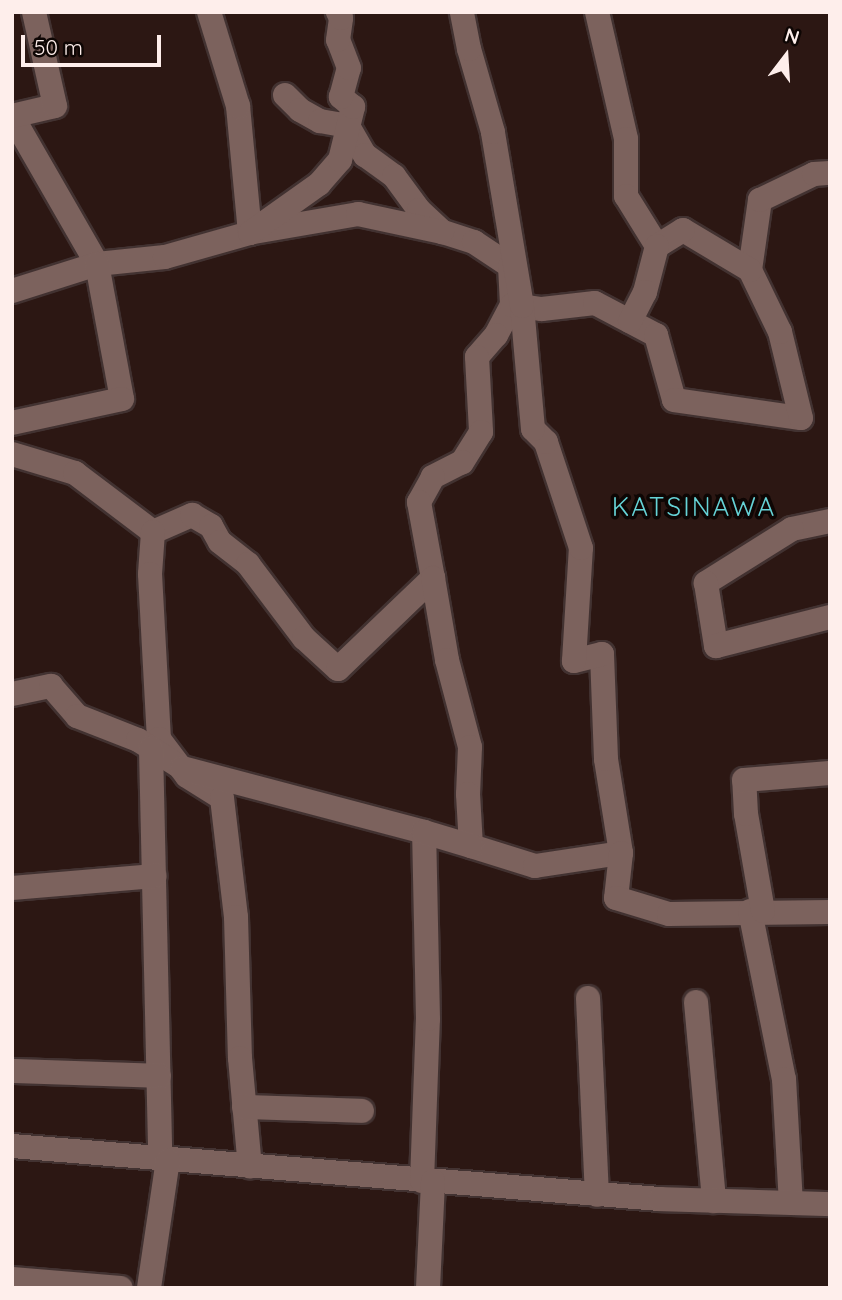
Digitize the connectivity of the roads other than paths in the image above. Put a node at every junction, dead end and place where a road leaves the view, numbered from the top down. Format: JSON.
{"nodes":[{"id":1,"x":34,"y":12,"type":"edge"},
{"id":2,"x":209,"y":12,"type":"edge"},
{"id":3,"x":338,"y":12,"type":"edge"},
{"id":4,"x":462,"y":12,"type":"edge"},
{"id":5,"x":597,"y":12,"type":"edge"},
{"id":6,"x":285,"y":95,"type":"dead end"},
{"id":7,"x":12,"y":116,"type":"edge"},
{"id":8,"x":348,"y":126,"type":"junction"},
{"id":9,"x":830,"y":173,"type":"edge"},
{"id":10,"x":443,"y":232,"type":"junction"},
{"id":11,"x":250,"y":233,"type":"junction"},
{"id":12,"x":657,"y":246,"type":"junction"},
{"id":13,"x":97,"y":264,"type":"junction"},
{"id":14,"x":750,"y":270,"type":"junction"},
{"id":15,"x":12,"y":291,"type":"edge"},
{"id":16,"x":517,"y":305,"type":"junction"},
{"id":17,"x":630,"y":321,"type":"junction"},
{"id":18,"x":12,"y":423,"type":"edge"},
{"id":19,"x":12,"y":454,"type":"edge"},
{"id":20,"x":830,"y":522,"type":"edge"},
{"id":21,"x":153,"y":532,"type":"junction"},
{"id":22,"x":433,"y":578,"type":"junction"},
{"id":23,"x":830,"y":617,"type":"edge"},
{"id":24,"x":12,"y":694,"type":"edge"},
{"id":25,"x":151,"y":748,"type":"junction"},
{"id":26,"x":182,"y":768,"type":"junction"},
{"id":27,"x":830,"y":773,"type":"edge"},
{"id":28,"x":424,"y":832,"type":"junction"},
{"id":29,"x":471,"y":846,"type":"junction"},
{"id":30,"x":621,"y":853,"type":"junction"},
{"id":31,"x":154,"y":876,"type":"junction"},
{"id":32,"x":12,"y":888,"type":"edge"},
{"id":33,"x":756,"y":911,"type":"junction"},
{"id":34,"x":830,"y":912,"type":"edge"},
{"id":35,"x":589,"y":998,"type":"dead end"},
{"id":36,"x":696,"y":1002,"type":"dead end"},
{"id":37,"x":12,"y":1071,"type":"edge"},
{"id":38,"x":159,"y":1076,"type":"junction"},
{"id":39,"x":244,"y":1107,"type":"junction"},
{"id":40,"x":362,"y":1111,"type":"dead end"},
{"id":41,"x":12,"y":1146,"type":"edge"},
{"id":42,"x":164,"y":1160,"type":"junction"},
{"id":43,"x":250,"y":1167,"type":"junction"},
{"id":44,"x":428,"y":1181,"type":"junction"},
{"id":45,"x":597,"y":1195,"type":"junction"},
{"id":46,"x":714,"y":1201,"type":"junction"},
{"id":47,"x":791,"y":1203,"type":"junction"},
{"id":48,"x":830,"y":1204,"type":"edge"},
{"id":49,"x":12,"y":1279,"type":"edge"},
{"id":50,"x":121,"y":1288,"type":"edge"},
{"id":51,"x":149,"y":1288,"type":"edge"},
{"id":52,"x":428,"y":1288,"type":"edge"}],
"edges":[{"from":1,"to":7,"type":"street"},
{"from":2,"to":11,"type":"street"},
{"from":3,"to":8,"type":"street"},
{"from":4,"to":16,"type":"street"},
{"from":5,"to":12,"type":"street"},
{"from":6,"to":8,"type":"street"},
{"from":7,"to":13,"type":"street"},
{"from":8,"to":10,"type":"street"},
{"from":8,"to":11,"type":"street"},
{"from":9,"to":14,"type":"street"},
{"from":10,"to":11,"type":"street"},
{"from":10,"to":16,"type":"street"},
{"from":11,"to":13,"type":"street"},
{"from":12,"to":14,"type":"street"},
{"from":12,"to":17,"type":"street"},
{"from":13,"to":15,"type":"street"},
{"from":13,"to":18,"type":"street"},
{"from":14,"to":17,"type":"street"},
{"from":16,"to":17,"type":"street"},
{"from":16,"to":22,"type":"street"},
{"from":16,"to":30,"type":"street"},
{"from":19,"to":21,"type":"street"},
{"from":20,"to":23,"type":"street"},
{"from":21,"to":22,"type":"street"},
{"from":21,"to":26,"type":"street"},
{"from":22,"to":29,"type":"street"},
{"from":24,"to":25,"type":"street"},
{"from":25,"to":26,"type":"street"},
{"from":25,"to":31,"type":"street"},
{"from":26,"to":28,"type":"street"},
{"from":26,"to":39,"type":"street"},
{"from":27,"to":33,"type":"street"},
{"from":28,"to":29,"type":"street"},
{"from":28,"to":44,"type":"street"},
{"from":29,"to":30,"type":"street"},
{"from":30,"to":33,"type":"street"},
{"from":31,"to":32,"type":"street"},
{"from":31,"to":38,"type":"street"},
{"from":33,"to":34,"type":"street"},
{"from":33,"to":47,"type":"street"},
{"from":35,"to":45,"type":"street"},
{"from":36,"to":46,"type":"street"},
{"from":37,"to":38,"type":"street"},
{"from":38,"to":42,"type":"street"},
{"from":39,"to":40,"type":"street"},
{"from":39,"to":43,"type":"street"},
{"from":41,"to":42,"type":"street"},
{"from":42,"to":43,"type":"street"},
{"from":42,"to":51,"type":"street"},
{"from":43,"to":44,"type":"street"},
{"from":44,"to":45,"type":"street"},
{"from":44,"to":52,"type":"street"},
{"from":45,"to":46,"type":"street"},
{"from":46,"to":47,"type":"street"},
{"from":47,"to":48,"type":"street"},
{"from":49,"to":50,"type":"street"}]}
